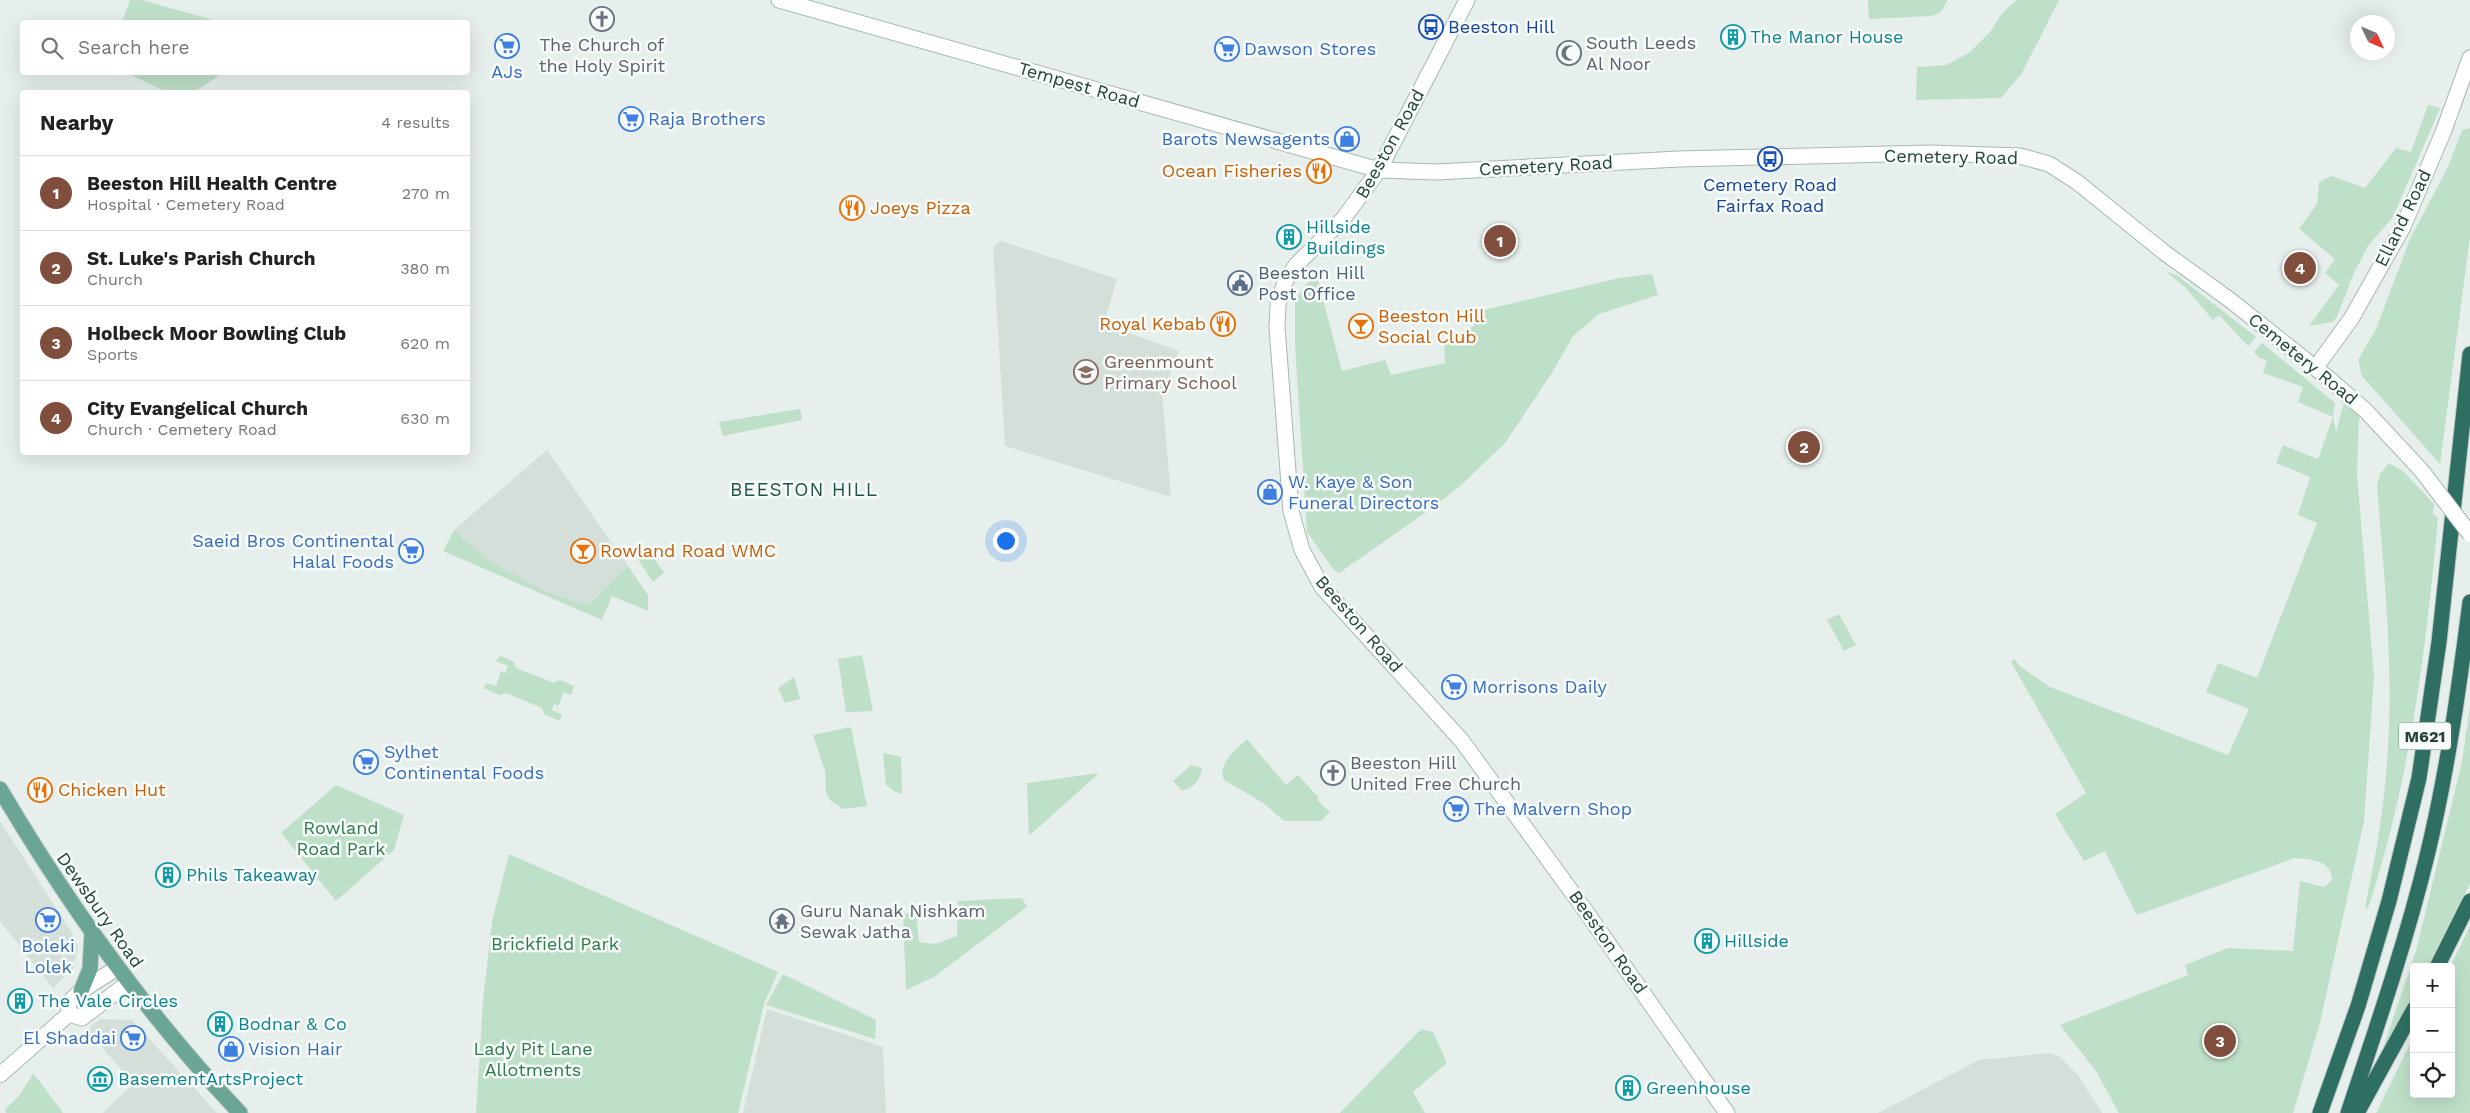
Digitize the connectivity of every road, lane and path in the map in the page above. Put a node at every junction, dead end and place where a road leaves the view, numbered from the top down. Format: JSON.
{"nodes":[{"id":1,"x":779,"y":0,"type":"edge"},
{"id":2,"x":1468,"y":0,"type":"edge"},
{"id":3,"x":2470,"y":58,"type":"edge"},
{"id":4,"x":1379,"y":170,"type":"junction"},
{"id":5,"x":2470,"y":354,"type":"edge"},
{"id":6,"x":2316,"y":368,"type":"junction"},
{"id":7,"x":2470,"y":534,"type":"edge"},
{"id":8,"x":2470,"y":602,"type":"edge"},
{"id":9,"x":0,"y":789,"type":"edge"},
{"id":10,"x":2470,"y":901,"type":"edge"},
{"id":11,"x":92,"y":933,"type":"junction"},
{"id":12,"x":2438,"y":963,"type":"edge"},
{"id":13,"x":117,"y":968,"type":"junction"},
{"id":14,"x":128,"y":983,"type":"junction"},
{"id":15,"x":81,"y":991,"type":"junction"},
{"id":16,"x":69,"y":1014,"type":"junction"},
{"id":17,"x":2410,"y":1016,"type":"edge"},
{"id":18,"x":0,"y":1075,"type":"edge"},
{"id":19,"x":240,"y":1113,"type":"edge"},
{"id":20,"x":1728,"y":1113,"type":"edge"},
{"id":21,"x":2320,"y":1113,"type":"edge"},
{"id":22,"x":2348,"y":1113,"type":"edge"},
{"id":23,"x":2357,"y":1113,"type":"edge"}],
"edges":[{"from":1,"to":4,"type":"street","name":"Tempest Road"},
{"from":2,"to":4,"type":"street","name":"Beeston Road"},
{"from":3,"to":6,"type":"street","name":"Elland Road"},
{"from":4,"to":6,"type":"street","name":"Cemetery Road"},
{"from":4,"to":20,"type":"street","name":"Beeston Road"},
{"from":5,"to":21,"type":"highway","number":"M621"},
{"from":6,"to":7,"type":"street","name":"Cemetery Road","bridge":true},
{"from":8,"to":22,"type":"highway","number":"M621"},
{"from":9,"to":11,"type":"main road","name":"Dewsbury Road"},
{"from":10,"to":12,"type":"highway"},
{"from":11,"to":13,"type":"main road","name":"Dewsbury Road"},
{"from":11,"to":15,"type":"main road"},
{"from":13,"to":14,"type":"main road","name":"Dewsbury Road"},
{"from":13,"to":15,"type":"street"},
{"from":14,"to":16,"type":"street"},
{"from":14,"to":19,"type":"main road","name":"Dewsbury Road"},
{"from":15,"to":16,"type":"street"},
{"from":16,"to":18,"type":"street"},
{"from":17,"to":23,"type":"highway"}]}
